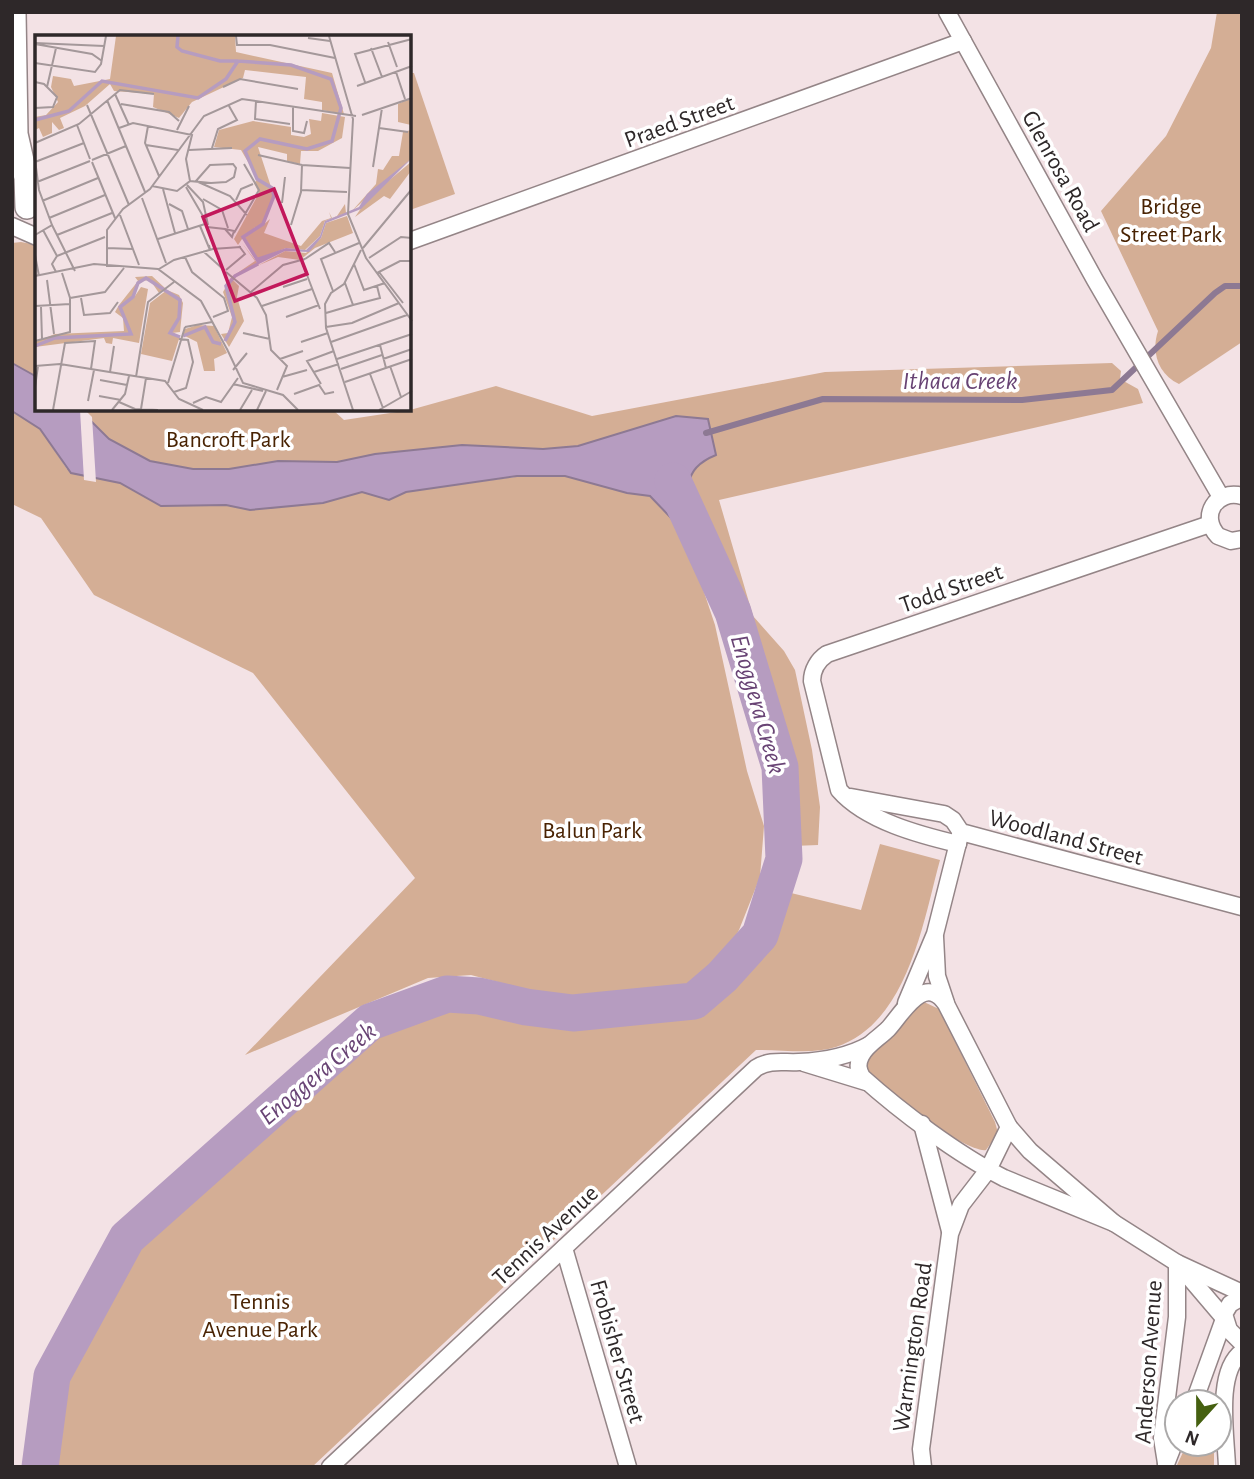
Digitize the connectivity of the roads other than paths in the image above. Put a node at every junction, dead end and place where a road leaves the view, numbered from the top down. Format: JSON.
{"nodes":[{"id":1,"x":14,"y":12,"type":"edge"},
{"id":2,"x":947,"y":12,"type":"edge"},
{"id":3,"x":963,"y":41,"type":"junction"},
{"id":4,"x":14,"y":140,"type":"edge"},
{"id":5,"x":20,"y":216,"type":"edge"},
{"id":6,"x":35,"y":235,"type":"edge"},
{"id":7,"x":411,"y":241,"type":"edge"},
{"id":8,"x":1221,"y":496,"type":"junction"},
{"id":9,"x":1242,"y":496,"type":"edge"},
{"id":10,"x":1210,"y":524,"type":"junction"},
{"id":11,"x":1242,"y":539,"type":"edge"},
{"id":12,"x":832,"y":774,"type":"joint"},
{"id":13,"x":845,"y":796,"type":"junction"},
{"id":14,"x":959,"y":838,"type":"junction"},
{"id":15,"x":1242,"y":907,"type":"edge"},
{"id":16,"x":935,"y":934,"type":"junction"},
{"id":17,"x":946,"y":1004,"type":"junction"},
{"id":18,"x":902,"y":1011,"type":"junction"},
{"id":19,"x":871,"y":1044,"type":"junction"},
{"id":20,"x":802,"y":1062,"type":"junction"},
{"id":21,"x":869,"y":1084,"type":"junction"},
{"id":22,"x":922,"y":1123,"type":"junction"},
{"id":23,"x":1009,"y":1127,"type":"junction"},
{"id":24,"x":988,"y":1170,"type":"junction"},
{"id":25,"x":1114,"y":1223,"type":"junction"},
{"id":26,"x":950,"y":1234,"type":"junction"},
{"id":27,"x":564,"y":1248,"type":"junction"},
{"id":28,"x":1177,"y":1263,"type":"junction"},
{"id":29,"x":1242,"y":1295,"type":"edge"},
{"id":30,"x":1224,"y":1319,"type":"junction"},
{"id":31,"x":1242,"y":1343,"type":"edge"},
{"id":32,"x":1242,"y":1352,"type":"edge"},
{"id":33,"x":1199,"y":1388,"type":"edge"},
{"id":34,"x":1225,"y":1388,"type":"edge"},
{"id":35,"x":1165,"y":1465,"type":"edge"},
{"id":36,"x":330,"y":1467,"type":"edge"},
{"id":37,"x":628,"y":1467,"type":"edge"},
{"id":38,"x":923,"y":1467,"type":"edge"}],
"edges":[{"from":1,"to":4,"type":"street"},
{"from":2,"to":3,"type":"street","name":"Glenrosa Road"},
{"from":3,"to":7,"type":"street","name":"Praed Street"},
{"from":3,"to":8,"type":"street","name":"Glenrosa Road"},
{"from":4,"to":5,"type":"street"},
{"from":5,"to":6,"type":"street"},
{"from":8,"to":9,"type":"street"},
{"from":8,"to":10,"type":"street"},
{"from":10,"to":11,"type":"street"},
{"from":10,"to":12,"type":"street","name":"Todd Street"},
{"from":12,"to":13,"type":"street","name":"Woodland Street"},
{"from":13,"to":14,"type":"street","name":"Woodland Street"},
{"from":13,"to":14,"type":"street","name":"Woodland Street"},
{"from":14,"to":15,"type":"street","name":"Woodland Street"},
{"from":14,"to":16,"type":"street"},
{"from":16,"to":17,"type":"street"},
{"from":16,"to":18,"type":"street"},
{"from":17,"to":18,"type":"street"},
{"from":17,"to":23,"type":"street"},
{"from":18,"to":19,"type":"street"},
{"from":19,"to":20,"type":"street","name":"Tennis Avenue"},
{"from":19,"to":21,"type":"street"},
{"from":20,"to":21,"type":"street","name":"Tennis Avenue"},
{"from":20,"to":27,"type":"street","name":"Tennis Avenue"},
{"from":21,"to":22,"type":"street","name":"Tennis Avenue"},
{"from":22,"to":24,"type":"street","name":"Tennis Avenue"},
{"from":22,"to":26,"type":"street","name":"Warmington Road"},
{"from":23,"to":24,"type":"street","name":"Warmington Road"},
{"from":23,"to":25,"type":"street"},
{"from":24,"to":25,"type":"street","name":"Tennis Avenue"},
{"from":24,"to":26,"type":"street","name":"Warmington Road"},
{"from":25,"to":28,"type":"street"},
{"from":26,"to":38,"type":"street","name":"Warmington Road"},
{"from":27,"to":36,"type":"street","name":"Tennis Avenue"},
{"from":27,"to":37,"type":"street","name":"Frobisher Street"},
{"from":28,"to":29,"type":"street"},
{"from":28,"to":30,"type":"street"},
{"from":28,"to":35,"type":"street","name":"Anderson Avenue"},
{"from":29,"to":30,"type":"street"},
{"from":30,"to":31,"type":"street"},
{"from":30,"to":33,"type":"street","name":"Anderson Avenue"},
{"from":32,"to":34,"type":"street"}]}
